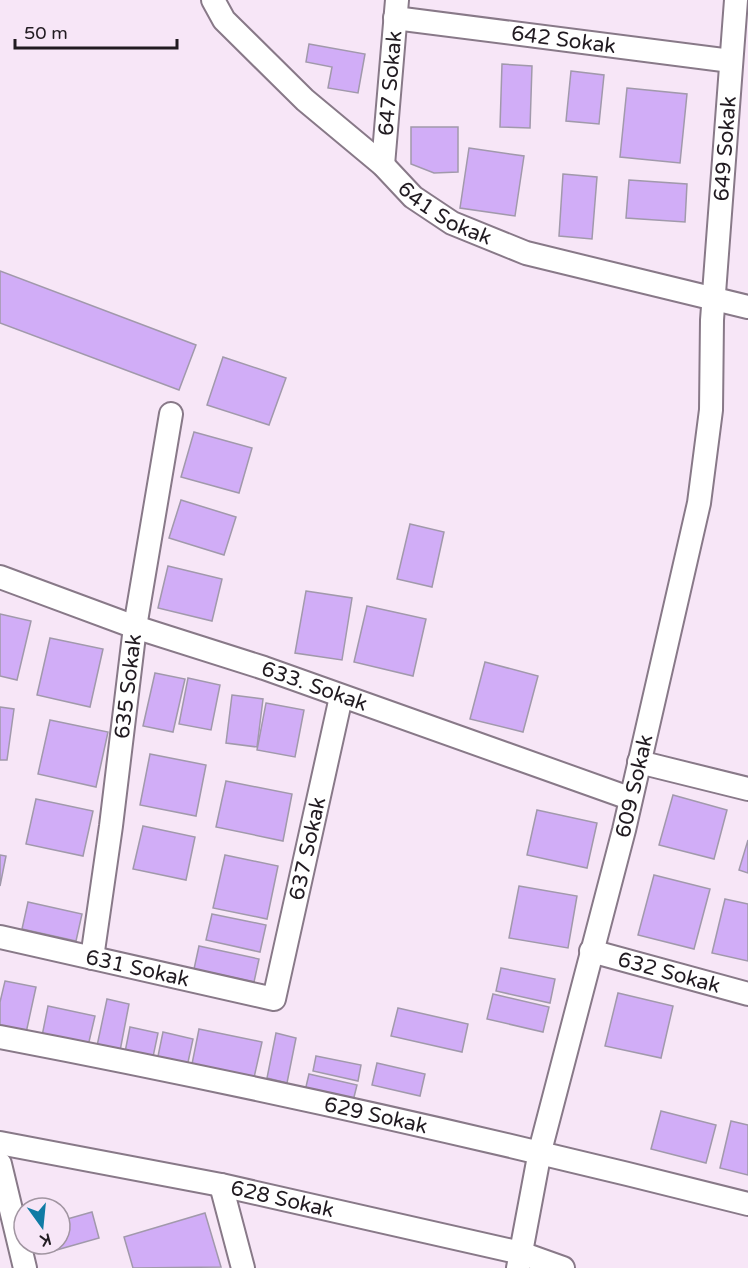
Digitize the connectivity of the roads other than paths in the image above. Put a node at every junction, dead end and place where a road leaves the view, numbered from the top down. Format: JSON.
{"nodes":[{"id":1,"x":213,"y":0,"type":"edge"},
{"id":2,"x":736,"y":0,"type":"edge"},
{"id":3,"x":396,"y":9,"type":"edge"},
{"id":4,"x":731,"y":61,"type":"junction"},
{"id":5,"x":383,"y":165,"type":"junction"},
{"id":6,"x":714,"y":298,"type":"junction"},
{"id":7,"x":748,"y":307,"type":"edge"},
{"id":8,"x":171,"y":414,"type":"dead end"},
{"id":9,"x":0,"y":577,"type":"edge"},
{"id":10,"x":135,"y":627,"type":"junction"},
{"id":11,"x":341,"y":697,"type":"junction"},
{"id":12,"x":639,"y":762,"type":"junction"},
{"id":13,"x":748,"y":789,"type":"edge"},
{"id":14,"x":629,"y":798,"type":"junction"},
{"id":15,"x":0,"y":937,"type":"edge"},
{"id":16,"x":591,"y":951,"type":"junction"},
{"id":17,"x":92,"y":958,"type":"junction"},
{"id":18,"x":748,"y":994,"type":"edge"},
{"id":19,"x":274,"y":999,"type":"joint"},
{"id":20,"x":0,"y":1037,"type":"edge"},
{"id":21,"x":0,"y":1143,"type":"edge"},
{"id":22,"x":540,"y":1151,"type":"junction"},
{"id":23,"x":0,"y":1164,"type":"edge"},
{"id":24,"x":221,"y":1185,"type":"junction"},
{"id":25,"x":748,"y":1204,"type":"edge"},
{"id":26,"x":519,"y":1261,"type":"edge"},
{"id":27,"x":25,"y":1268,"type":"edge"},
{"id":28,"x":243,"y":1268,"type":"edge"},
{"id":29,"x":563,"y":1268,"type":"edge"}],
"edges":[{"from":1,"to":5,"type":"street","name":"641 Sokak"},
{"from":2,"to":4,"type":"street","name":"649 Sokak"},
{"from":3,"to":4,"type":"street","name":"642 Sokak"},
{"from":3,"to":5,"type":"street","name":"647 Sokak"},
{"from":4,"to":6,"type":"street","name":"649 Sokak"},
{"from":5,"to":6,"type":"street","name":"641 Sokak"},
{"from":6,"to":7,"type":"street","name":"641 Sokak"},
{"from":6,"to":12,"type":"street","name":"609 Sokak"},
{"from":8,"to":10,"type":"street","name":"635 Sokak"},
{"from":9,"to":10,"type":"street","name":"633. Sokak"},
{"from":10,"to":11,"type":"street","name":"633. Sokak"},
{"from":10,"to":17,"type":"street","name":"635 Sokak"},
{"from":11,"to":14,"type":"street","name":"633. Sokak"},
{"from":11,"to":19,"type":"street","name":"637 Sokak"},
{"from":12,"to":13,"type":"street"},
{"from":12,"to":14,"type":"street","name":"609 Sokak"},
{"from":14,"to":16,"type":"street","name":"609 Sokak"},
{"from":15,"to":17,"type":"street","name":"631 Sokak"},
{"from":16,"to":18,"type":"street","name":"632 Sokak"},
{"from":16,"to":22,"type":"street","name":"609 Sokak"},
{"from":17,"to":19,"type":"street","name":"631 Sokak"},
{"from":20,"to":22,"type":"street","name":"629 Sokak"},
{"from":21,"to":24,"type":"street","name":"628 Sokak"},
{"from":22,"to":25,"type":"street","name":"629 Sokak"},
{"from":22,"to":26,"type":"street","name":"609 Sokak"},
{"from":23,"to":27,"type":"street"},
{"from":24,"to":26,"type":"street","name":"628 Sokak"},
{"from":24,"to":28,"type":"street"},
{"from":26,"to":29,"type":"street","name":"628 Sokak"}]}
